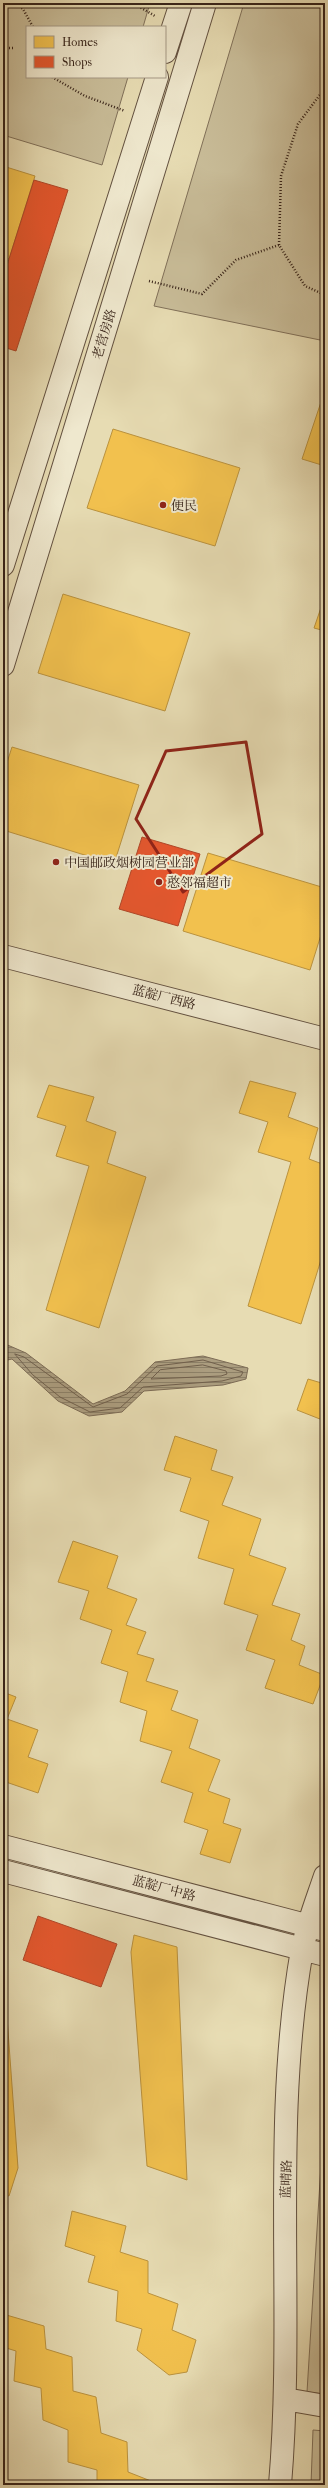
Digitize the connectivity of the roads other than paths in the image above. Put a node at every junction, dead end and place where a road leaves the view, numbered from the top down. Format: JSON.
{"nodes":[{"id":1,"x":205,"y":3,"type":"edge"},
{"id":2,"x":178,"y":12,"type":"edge"},
{"id":3,"x":166,"y":49,"type":"edge"},
{"id":4,"x":157,"y":78,"type":"edge"},
{"id":5,"x":3,"y":565,"type":"edge"},
{"id":6,"x":3,"y":665,"type":"edge"},
{"id":7,"x":3,"y":956,"type":"edge"},
{"id":8,"x":325,"y":1039,"type":"edge"},
{"id":9,"x":3,"y":1846,"type":"edge"},
{"id":10,"x":3,"y":1871,"type":"edge"},
{"id":11,"x":325,"y":1876,"type":"edge"},
{"id":12,"x":317,"y":1928,"type":"edge"},
{"id":13,"x":303,"y":1949,"type":"junction"},
{"id":14,"x":325,"y":1955,"type":"edge"},
{"id":15,"x":285,"y":2399,"type":"junction"},
{"id":16,"x":325,"y":2406,"type":"edge"},
{"id":17,"x":280,"y":2485,"type":"edge"}],
"edges":[{"from":1,"to":6,"type":"street","name":"老营房路"},
{"from":2,"to":3,"type":"street"},
{"from":4,"to":5,"type":"street","name":"老营房路"},
{"from":7,"to":8,"type":"street","name":"蓝靛厂西路"},
{"from":9,"to":12,"type":"street","name":"蓝靛厂中路"},
{"from":10,"to":13,"type":"street","name":"蓝靛厂中路"},
{"from":11,"to":12,"type":"street","name":"蓝晴路"},
{"from":12,"to":13,"type":"street","name":"蓝晴路"},
{"from":13,"to":14,"type":"street","name":"蓝靛厂中路"},
{"from":13,"to":15,"type":"street","name":"蓝晴路"},
{"from":15,"to":16,"type":"street"},
{"from":15,"to":17,"type":"street","name":"蓝晴路"}]}
